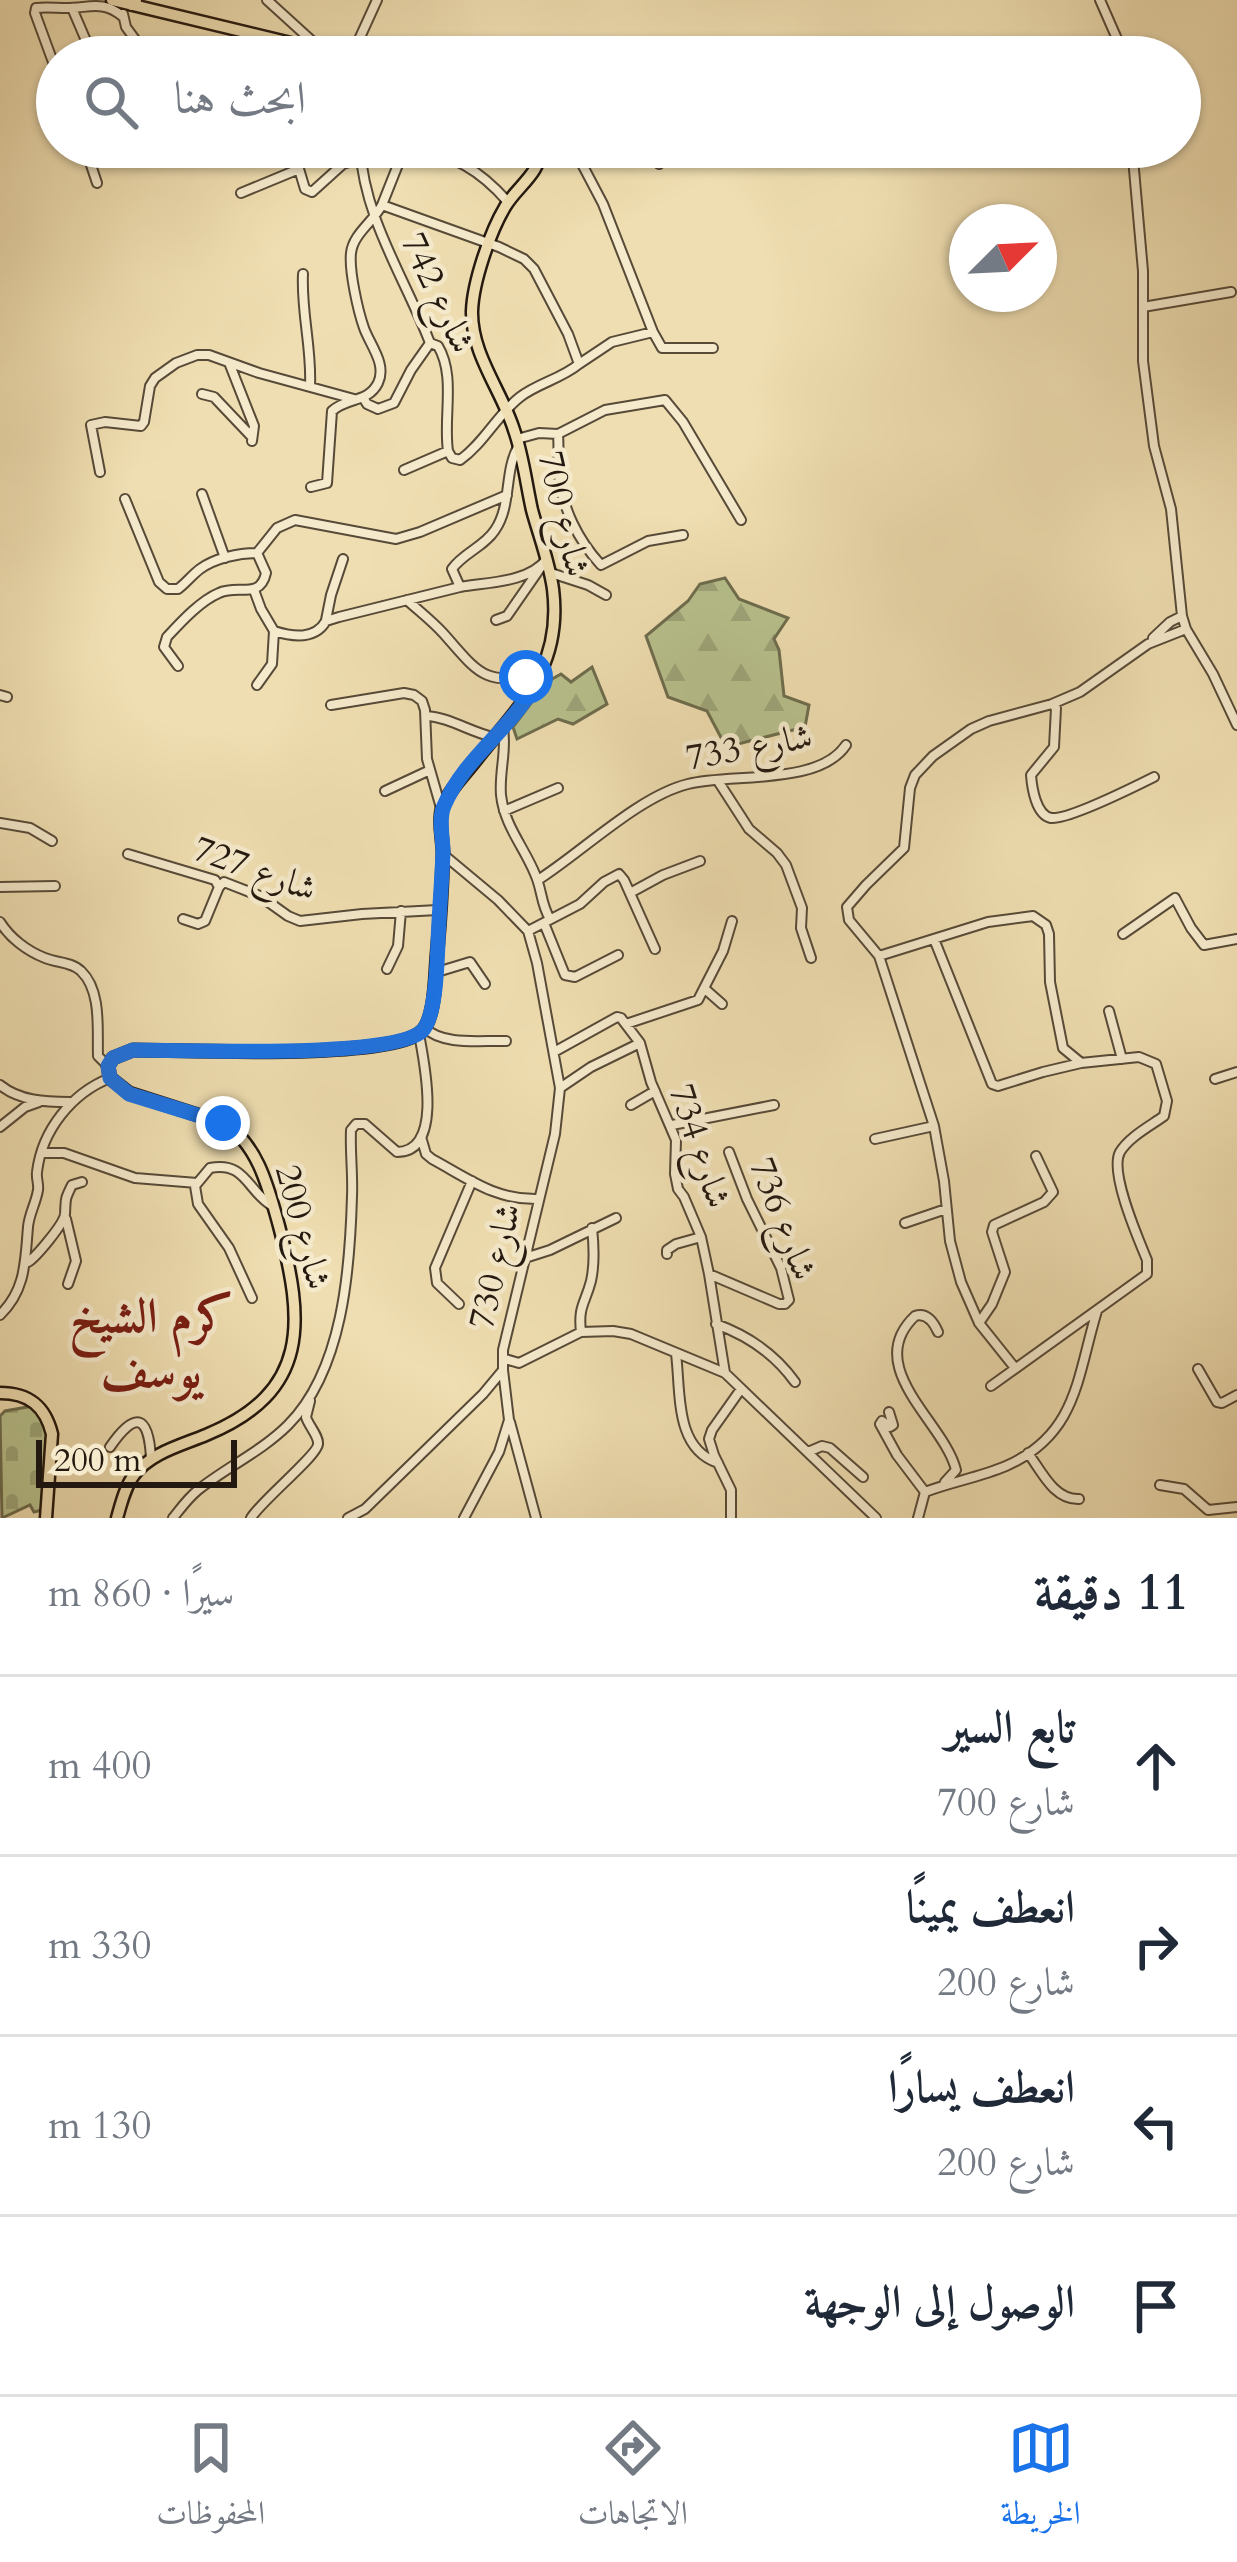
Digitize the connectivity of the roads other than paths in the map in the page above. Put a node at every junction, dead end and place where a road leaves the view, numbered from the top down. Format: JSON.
{"nodes":[{"id":1,"x":112,"y":0,"type":"edge"},
{"id":2,"x":267,"y":0,"type":"edge"},
{"id":3,"x":1100,"y":0,"type":"edge"},
{"id":4,"x":374,"y":1,"type":"edge"},
{"id":5,"x":134,"y":2,"type":"edge"},
{"id":6,"x":72,"y":8,"type":"junction"},
{"id":7,"x":122,"y":16,"type":"junction"},
{"id":8,"x":43,"y":36,"type":"edge"},
{"id":9,"x":84,"y":36,"type":"edge"},
{"id":10,"x":133,"y":36,"type":"edge"},
{"id":11,"x":256,"y":36,"type":"edge"},
{"id":12,"x":303,"y":36,"type":"edge"},
{"id":13,"x":358,"y":36,"type":"edge"},
{"id":14,"x":1116,"y":36,"type":"edge"},
{"id":15,"x":92,"y":168,"type":"edge"},
{"id":16,"x":339,"y":168,"type":"edge"},
{"id":17,"x":363,"y":168,"type":"edge"},
{"id":18,"x":399,"y":168,"type":"edge"},
{"id":19,"x":472,"y":168,"type":"edge"},
{"id":20,"x":535,"y":168,"type":"edge"},
{"id":21,"x":584,"y":168,"type":"edge"},
{"id":22,"x":1134,"y":168,"type":"edge"},
{"id":23,"x":299,"y":169,"type":"joint"},
{"id":24,"x":97,"y":183,"type":"dead end"},
{"id":25,"x":241,"y":194,"type":"dead end"},
{"id":26,"x":508,"y":202,"type":"junction"},
{"id":27,"x":382,"y":206,"type":"junction"},
{"id":28,"x":375,"y":218,"type":"junction"},
{"id":29,"x":489,"y":244,"type":"junction"},
{"id":30,"x":302,"y":274,"type":"dead end"},
{"id":31,"x":1231,"y":292,"type":"dead end"},
{"id":32,"x":1143,"y":308,"type":"junction"},
{"id":33,"x":653,"y":332,"type":"junction"},
{"id":34,"x":430,"y":343,"type":"junction"},
{"id":35,"x":713,"y":348,"type":"dead end"},
{"id":36,"x":230,"y":364,"type":"junction"},
{"id":37,"x":579,"y":364,"type":"junction"},
{"id":38,"x":310,"y":386,"type":"junction"},
{"id":39,"x":202,"y":394,"type":"dead end"},
{"id":40,"x":359,"y":399,"type":"junction"},
{"id":41,"x":506,"y":412,"type":"junction"},
{"id":42,"x":558,"y":434,"type":"junction"},
{"id":43,"x":517,"y":443,"type":"junction"},
{"id":44,"x":448,"y":452,"type":"junction"},
{"id":45,"x":404,"y":470,"type":"dead end"},
{"id":46,"x":100,"y":472,"type":"dead end"},
{"id":47,"x":311,"y":487,"type":"dead end"},
{"id":48,"x":202,"y":494,"type":"dead end"},
{"id":49,"x":507,"y":495,"type":"junction"},
{"id":50,"x":125,"y":499,"type":"dead end"},
{"id":51,"x":742,"y":520,"type":"dead end"},
{"id":52,"x":683,"y":535,"type":"dead end"},
{"id":53,"x":257,"y":553,"type":"junction"},
{"id":54,"x":225,"y":558,"type":"junction"},
{"id":55,"x":343,"y":559,"type":"dead end"},
{"id":56,"x":546,"y":566,"type":"junction"},
{"id":57,"x":460,"y":587,"type":"junction"},
{"id":58,"x":254,"y":590,"type":"junction"},
{"id":59,"x":606,"y":595,"type":"dead end"},
{"id":60,"x":406,"y":599,"type":"junction"},
{"id":61,"x":1182,"y":616,"type":"junction"},
{"id":62,"x":496,"y":620,"type":"dead end"},
{"id":63,"x":326,"y":622,"type":"junction"},
{"id":64,"x":1186,"y":629,"type":"junction"},
{"id":65,"x":274,"y":631,"type":"junction"},
{"id":66,"x":1148,"y":644,"type":"junction"},
{"id":67,"x":178,"y":665,"type":"dead end"},
{"id":68,"x":540,"y":674,"type":"junction"},
{"id":69,"x":257,"y":685,"type":"dead end"},
{"id":70,"x":331,"y":705,"type":"dead end"},
{"id":71,"x":1047,"y":705,"type":"junction"},
{"id":72,"x":426,"y":716,"type":"junction"},
{"id":73,"x":1237,"y":725,"type":"edge"},
{"id":74,"x":503,"y":726,"type":"junction"},
{"id":75,"x":493,"y":737,"type":"junction"},
{"id":76,"x":846,"y":745,"type":"dead end"},
{"id":77,"x":430,"y":770,"type":"junction"},
{"id":78,"x":1154,"y":778,"type":"dead end"},
{"id":79,"x":718,"y":781,"type":"junction"},
{"id":80,"x":558,"y":788,"type":"dead end"},
{"id":81,"x":385,"y":791,"type":"dead end"},
{"id":82,"x":442,"y":810,"type":"junction"},
{"id":83,"x":504,"y":812,"type":"junction"},
{"id":84,"x":0,"y":823,"type":"edge"},
{"id":85,"x":52,"y":841,"type":"dead end"},
{"id":86,"x":128,"y":854,"type":"dead end"},
{"id":87,"x":443,"y":854,"type":"junction"},
{"id":88,"x":700,"y":861,"type":"dead end"},
{"id":89,"x":538,"y":880,"type":"junction"},
{"id":90,"x":55,"y":886,"type":"dead end"},
{"id":91,"x":0,"y":887,"type":"edge"},
{"id":92,"x":220,"y":887,"type":"junction"},
{"id":93,"x":630,"y":893,"type":"junction"},
{"id":94,"x":438,"y":910,"type":"junction"},
{"id":95,"x":401,"y":911,"type":"junction"},
{"id":96,"x":183,"y":919,"type":"dead end"},
{"id":97,"x":547,"y":921,"type":"junction"},
{"id":98,"x":732,"y":921,"type":"dead end"},
{"id":99,"x":2,"y":929,"type":"edge"},
{"id":100,"x":528,"y":931,"type":"junction"},
{"id":101,"x":1123,"y":934,"type":"dead end"},
{"id":102,"x":1237,"y":939,"type":"edge"},
{"id":103,"x":934,"y":940,"type":"junction"},
{"id":104,"x":655,"y":949,"type":"dead end"},
{"id":105,"x":618,"y":956,"type":"dead end"},
{"id":106,"x":879,"y":956,"type":"junction"},
{"id":107,"x":811,"y":958,"type":"dead end"},
{"id":108,"x":387,"y":969,"type":"dead end"},
{"id":109,"x":435,"y":973,"type":"junction"},
{"id":110,"x":485,"y":984,"type":"dead end"},
{"id":111,"x":705,"y":989,"type":"junction"},
{"id":112,"x":722,"y":1004,"type":"dead end"},
{"id":113,"x":1109,"y":1011,"type":"dead end"},
{"id":114,"x":626,"y":1024,"type":"junction"},
{"id":115,"x":422,"y":1031,"type":"junction"},
{"id":116,"x":506,"y":1041,"type":"dead end"},
{"id":117,"x":640,"y":1043,"type":"junction"},
{"id":118,"x":1063,"y":1048,"type":"junction"},
{"id":119,"x":554,"y":1052,"type":"junction"},
{"id":120,"x":1122,"y":1059,"type":"junction"},
{"id":121,"x":1082,"y":1063,"type":"junction"},
{"id":122,"x":1054,"y":1069,"type":"junction"},
{"id":123,"x":109,"y":1072,"type":"junction"},
{"id":124,"x":1237,"y":1072,"type":"edge"},
{"id":125,"x":1215,"y":1079,"type":"dead end"},
{"id":126,"x":0,"y":1085,"type":"edge"},
{"id":127,"x":560,"y":1088,"type":"junction"},
{"id":128,"x":655,"y":1091,"type":"junction"},
{"id":129,"x":47,"y":1102,"type":"junction"},
{"id":130,"x":71,"y":1102,"type":"junction"},
{"id":131,"x":631,"y":1105,"type":"dead end"},
{"id":132,"x":775,"y":1105,"type":"dead end"},
{"id":133,"x":672,"y":1125,"type":"junction"},
{"id":134,"x":934,"y":1126,"type":"junction"},
{"id":135,"x":0,"y":1127,"type":"edge"},
{"id":136,"x":420,"y":1136,"type":"junction"},
{"id":137,"x":875,"y":1138,"type":"dead end"},
{"id":138,"x":729,"y":1152,"type":"dead end"},
{"id":139,"x":43,"y":1154,"type":"junction"},
{"id":140,"x":1036,"y":1156,"type":"dead end"},
{"id":141,"x":472,"y":1181,"type":"junction"},
{"id":142,"x":82,"y":1182,"type":"dead end"},
{"id":143,"x":197,"y":1183,"type":"junction"},
{"id":144,"x":539,"y":1198,"type":"junction"},
{"id":145,"x":273,"y":1206,"type":"junction"},
{"id":146,"x":946,"y":1209,"type":"junction"},
{"id":147,"x":65,"y":1218,"type":"junction"},
{"id":148,"x":616,"y":1218,"type":"dead end"},
{"id":149,"x":905,"y":1223,"type":"dead end"},
{"id":150,"x":592,"y":1228,"type":"junction"},
{"id":151,"x":700,"y":1237,"type":"junction"},
{"id":152,"x":667,"y":1254,"type":"dead end"},
{"id":153,"x":523,"y":1258,"type":"junction"},
{"id":154,"x":27,"y":1263,"type":"junction"},
{"id":155,"x":710,"y":1274,"type":"junction"},
{"id":156,"x":68,"y":1284,"type":"dead end"},
{"id":157,"x":252,"y":1298,"type":"dead end"},
{"id":158,"x":459,"y":1304,"type":"dead end"},
{"id":159,"x":1097,"y":1310,"type":"junction"},
{"id":160,"x":0,"y":1316,"type":"edge"},
{"id":161,"x":1081,"y":1319,"type":"junction"},
{"id":162,"x":979,"y":1323,"type":"junction"},
{"id":163,"x":716,"y":1324,"type":"junction"},
{"id":164,"x":581,"y":1332,"type":"junction"},
{"id":165,"x":938,"y":1332,"type":"dead end"},
{"id":166,"x":1090,"y":1334,"type":"junction"},
{"id":167,"x":675,"y":1353,"type":"junction"},
{"id":168,"x":504,"y":1365,"type":"junction"},
{"id":169,"x":1015,"y":1368,"type":"junction"},
{"id":170,"x":1198,"y":1369,"type":"dead end"},
{"id":171,"x":724,"y":1373,"type":"junction"},
{"id":172,"x":796,"y":1382,"type":"dead end"},
{"id":173,"x":991,"y":1386,"type":"dead end"},
{"id":174,"x":315,"y":1389,"type":"junction"},
{"id":175,"x":741,"y":1389,"type":"junction"},
{"id":176,"x":0,"y":1393,"type":"edge"},
{"id":177,"x":1237,"y":1395,"type":"edge"},
{"id":178,"x":890,"y":1412,"type":"dead end"},
{"id":179,"x":509,"y":1420,"type":"junction"},
{"id":180,"x":110,"y":1447,"type":"dead end"},
{"id":181,"x":808,"y":1452,"type":"junction"},
{"id":182,"x":1028,"y":1453,"type":"junction"},
{"id":183,"x":151,"y":1460,"type":"junction"},
{"id":184,"x":718,"y":1463,"type":"junction"},
{"id":185,"x":863,"y":1478,"type":"dead end"},
{"id":186,"x":1160,"y":1485,"type":"dead end"},
{"id":187,"x":940,"y":1487,"type":"junction"},
{"id":188,"x":925,"y":1492,"type":"junction"},
{"id":189,"x":1079,"y":1498,"type":"dead end"},
{"id":190,"x":1237,"y":1507,"type":"edge"},
{"id":191,"x":46,"y":1518,"type":"edge"},
{"id":192,"x":117,"y":1518,"type":"edge"},
{"id":193,"x":173,"y":1518,"type":"edge"},
{"id":194,"x":250,"y":1518,"type":"edge"},
{"id":195,"x":350,"y":1518,"type":"edge"},
{"id":196,"x":464,"y":1518,"type":"edge"},
{"id":197,"x":536,"y":1518,"type":"edge"},
{"id":198,"x":731,"y":1518,"type":"edge"},
{"id":199,"x":875,"y":1518,"type":"edge"},
{"id":200,"x":918,"y":1518,"type":"edge"}],
"edges":[{"from":1,"to":5,"type":"main road"},
{"from":2,"to":12,"type":"street"},
{"from":3,"to":14,"type":"street"},
{"from":4,"to":13,"type":"street"},
{"from":5,"to":7,"type":"street"},
{"from":5,"to":11,"type":"main road"},
{"from":6,"to":7,"type":"street"},
{"from":6,"to":8,"type":"street"},
{"from":6,"to":9,"type":"street"},
{"from":7,"to":10,"type":"street"},
{"from":15,"to":24,"type":"street"},
{"from":16,"to":23,"type":"street"},
{"from":17,"to":28,"type":"street","name":"شارع 742"},
{"from":18,"to":27,"type":"street"},
{"from":19,"to":26,"type":"street"},
{"from":20,"to":26,"type":"main road","name":"شارع 700"},
{"from":21,"to":33,"type":"street"},
{"from":22,"to":32,"type":"street"},
{"from":23,"to":25,"type":"street"},
{"from":26,"to":29,"type":"main road","name":"شارع 700"},
{"from":27,"to":28,"type":"street"},
{"from":27,"to":29,"type":"street"},
{"from":28,"to":34,"type":"street","name":"شارع 742"},
{"from":28,"to":40,"type":"street"},
{"from":29,"to":37,"type":"street"},
{"from":29,"to":41,"type":"main road","name":"شارع 700"},
{"from":30,"to":38,"type":"street"},
{"from":31,"to":32,"type":"street"},
{"from":32,"to":61,"type":"street"},
{"from":33,"to":35,"type":"street"},
{"from":33,"to":37,"type":"street"},
{"from":34,"to":40,"type":"street"},
{"from":34,"to":44,"type":"street","name":"شارع 742"},
{"from":36,"to":38,"type":"street"},
{"from":36,"to":39,"type":"street"},
{"from":36,"to":46,"type":"street"},
{"from":37,"to":41,"type":"street"},
{"from":38,"to":40,"type":"street"},
{"from":40,"to":47,"type":"street"},
{"from":41,"to":43,"type":"main road","name":"شارع 700"},
{"from":41,"to":44,"type":"street"},
{"from":42,"to":43,"type":"street"},
{"from":42,"to":51,"type":"street"},
{"from":42,"to":52,"type":"street"},
{"from":43,"to":49,"type":"street"},
{"from":43,"to":56,"type":"main road","name":"شارع 700"},
{"from":44,"to":45,"type":"street"},
{"from":48,"to":54,"type":"street"},
{"from":49,"to":53,"type":"street"},
{"from":49,"to":57,"type":"street"},
{"from":50,"to":54,"type":"street"},
{"from":53,"to":54,"type":"street"},
{"from":53,"to":58,"type":"street"},
{"from":55,"to":63,"type":"street"},
{"from":56,"to":57,"type":"street"},
{"from":56,"to":59,"type":"street"},
{"from":56,"to":62,"type":"street"},
{"from":56,"to":68,"type":"main road","name":"شارع 700"},
{"from":57,"to":60,"type":"street"},
{"from":58,"to":65,"type":"street"},
{"from":58,"to":67,"type":"street"},
{"from":60,"to":63,"type":"street"},
{"from":60,"to":68,"type":"street"},
{"from":61,"to":64,"type":"street"},
{"from":61,"to":66,"type":"street"},
{"from":63,"to":65,"type":"street"},
{"from":64,"to":66,"type":"street"},
{"from":64,"to":73,"type":"street"},
{"from":65,"to":69,"type":"street"},
{"from":66,"to":71,"type":"street"},
{"from":68,"to":74,"type":"main road","name":"شارع 700"},
{"from":70,"to":72,"type":"street"},
{"from":71,"to":78,"type":"street"},
{"from":71,"to":106,"type":"street"},
{"from":72,"to":75,"type":"street"},
{"from":72,"to":77,"type":"street"},
{"from":74,"to":75,"type":"main road","name":"شارع 700"},
{"from":74,"to":83,"type":"street"},
{"from":75,"to":82,"type":"main road","name":"شارع 700"},
{"from":76,"to":79,"type":"street","name":"شارع 733"},
{"from":77,"to":81,"type":"street"},
{"from":77,"to":82,"type":"street"},
{"from":79,"to":89,"type":"street","name":"شارع 733"},
{"from":79,"to":107,"type":"street"},
{"from":80,"to":83,"type":"street"},
{"from":82,"to":87,"type":"main road"},
{"from":83,"to":89,"type":"street"},
{"from":84,"to":85,"type":"street"},
{"from":86,"to":92,"type":"street","name":"شارع 727"},
{"from":87,"to":94,"type":"main road"},
{"from":87,"to":100,"type":"street"},
{"from":88,"to":93,"type":"street"},
{"from":89,"to":97,"type":"street"},
{"from":90,"to":91,"type":"street"},
{"from":92,"to":95,"type":"street","name":"شارع 727"},
{"from":92,"to":96,"type":"street"},
{"from":93,"to":97,"type":"street"},
{"from":93,"to":104,"type":"street"},
{"from":94,"to":95,"type":"street","name":"شارع 727"},
{"from":94,"to":109,"type":"main road"},
{"from":95,"to":108,"type":"street"},
{"from":97,"to":100,"type":"street"},
{"from":97,"to":105,"type":"street"},
{"from":98,"to":111,"type":"street"},
{"from":99,"to":123,"type":"street"},
{"from":100,"to":119,"type":"street","name":"شارع 730"},
{"from":101,"to":102,"type":"street"},
{"from":103,"to":106,"type":"street"},
{"from":103,"to":118,"type":"street"},
{"from":103,"to":122,"type":"street"},
{"from":106,"to":134,"type":"street"},
{"from":109,"to":110,"type":"street"},
{"from":109,"to":115,"type":"main road"},
{"from":111,"to":112,"type":"street"},
{"from":111,"to":114,"type":"street"},
{"from":113,"to":120,"type":"street"},
{"from":114,"to":117,"type":"street","name":"شارع 734"},
{"from":114,"to":119,"type":"street"},
{"from":115,"to":116,"type":"street"},
{"from":115,"to":123,"type":"main road"},
{"from":115,"to":136,"type":"street"},
{"from":117,"to":127,"type":"street"},
{"from":117,"to":128,"type":"street","name":"شارع 734"},
{"from":118,"to":121,"type":"street"},
{"from":118,"to":122,"type":"street"},
{"from":119,"to":127,"type":"street","name":"شارع 730"},
{"from":120,"to":121,"type":"street"},
{"from":120,"to":159,"type":"street"},
{"from":121,"to":122,"type":"street"},
{"from":123,"to":130,"type":"street"},
{"from":123,"to":145,"type":"main road","name":"شارع 200"},
{"from":124,"to":125,"type":"street"},
{"from":126,"to":129,"type":"street"},
{"from":127,"to":144,"type":"street","name":"شارع 730"},
{"from":128,"to":131,"type":"street"},
{"from":128,"to":133,"type":"street","name":"شارع 734"},
{"from":129,"to":130,"type":"street"},
{"from":129,"to":135,"type":"street"},
{"from":130,"to":139,"type":"street"},
{"from":132,"to":133,"type":"street","name":"شارع 736"},
{"from":133,"to":151,"type":"street","name":"شارع 734"},
{"from":134,"to":137,"type":"street"},
{"from":134,"to":146,"type":"street"},
{"from":136,"to":141,"type":"street"},
{"from":136,"to":174,"type":"street"},
{"from":138,"to":155,"type":"street","name":"شارع 736"},
{"from":139,"to":143,"type":"street"},
{"from":139,"to":154,"type":"street"},
{"from":140,"to":162,"type":"street"},
{"from":141,"to":144,"type":"street"},
{"from":141,"to":158,"type":"street"},
{"from":142,"to":147,"type":"street"},
{"from":143,"to":145,"type":"street"},
{"from":143,"to":157,"type":"street"},
{"from":144,"to":153,"type":"street","name":"شارع 730"},
{"from":145,"to":183,"type":"main road","name":"شارع 200"},
{"from":146,"to":149,"type":"street"},
{"from":146,"to":162,"type":"street"},
{"from":147,"to":154,"type":"street"},
{"from":147,"to":156,"type":"street"},
{"from":148,"to":150,"type":"street"},
{"from":150,"to":153,"type":"street"},
{"from":150,"to":164,"type":"street"},
{"from":151,"to":152,"type":"street"},
{"from":151,"to":155,"type":"street","name":"شارع 734"},
{"from":153,"to":168,"type":"street","name":"شارع 730"},
{"from":154,"to":160,"type":"street"},
{"from":155,"to":163,"type":"street","name":"شارع 734"},
{"from":159,"to":161,"type":"street"},
{"from":159,"to":166,"type":"street"},
{"from":161,"to":166,"type":"street"},
{"from":161,"to":169,"type":"street"},
{"from":162,"to":169,"type":"street"},
{"from":163,"to":171,"type":"street","name":"شارع 734"},
{"from":163,"to":172,"type":"street"},
{"from":164,"to":167,"type":"street"},
{"from":164,"to":168,"type":"street","name":"شارع 730"},
{"from":165,"to":187,"type":"street"},
{"from":166,"to":182,"type":"street"},
{"from":167,"to":171,"type":"street"},
{"from":167,"to":184,"type":"street"},
{"from":168,"to":179,"type":"street"},
{"from":168,"to":195,"type":"street"},
{"from":169,"to":173,"type":"street"},
{"from":170,"to":177,"type":"street"},
{"from":171,"to":175,"type":"street"},
{"from":174,"to":193,"type":"street"},
{"from":174,"to":194,"type":"street"},
{"from":175,"to":181,"type":"street"},
{"from":175,"to":184,"type":"street"},
{"from":176,"to":191,"type":"main road"},
{"from":178,"to":188,"type":"street"},
{"from":179,"to":196,"type":"street"},
{"from":179,"to":197,"type":"street"},
{"from":180,"to":183,"type":"street"},
{"from":181,"to":185,"type":"street"},
{"from":181,"to":199,"type":"street"},
{"from":182,"to":187,"type":"street"},
{"from":182,"to":189,"type":"street"},
{"from":183,"to":192,"type":"main road"},
{"from":184,"to":198,"type":"street"},
{"from":186,"to":190,"type":"street"},
{"from":187,"to":188,"type":"street"},
{"from":188,"to":200,"type":"street"}]}
